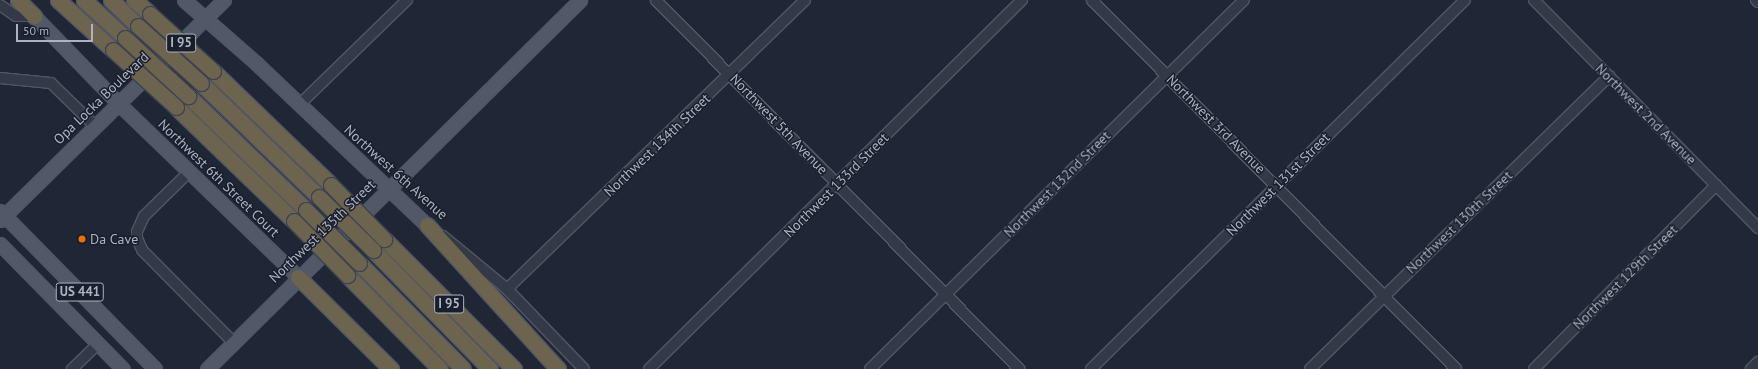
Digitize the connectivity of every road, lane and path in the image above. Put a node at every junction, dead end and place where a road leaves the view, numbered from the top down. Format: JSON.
{"nodes":[{"id":1,"x":18,"y":0,"type":"edge"},
{"id":2,"x":58,"y":0,"type":"edge"},
{"id":3,"x":84,"y":0,"type":"edge"},
{"id":4,"x":111,"y":0,"type":"edge"},
{"id":5,"x":134,"y":0,"type":"edge"},
{"id":6,"x":184,"y":0,"type":"edge"},
{"id":7,"x":224,"y":0,"type":"edge"},
{"id":8,"x":407,"y":0,"type":"edge"},
{"id":9,"x":580,"y":0,"type":"edge"},
{"id":10,"x":656,"y":0,"type":"edge"},
{"id":11,"x":805,"y":0,"type":"edge"},
{"id":12,"x":1022,"y":0,"type":"edge"},
{"id":13,"x":1092,"y":0,"type":"edge"},
{"id":14,"x":1244,"y":0,"type":"edge"},
{"id":15,"x":1465,"y":0,"type":"edge"},
{"id":16,"x":1534,"y":0,"type":"edge"},
{"id":17,"x":0,"y":5,"type":"edge"},
{"id":18,"x":34,"y":16,"type":"junction"},
{"id":19,"x":205,"y":18,"type":"junction"},
{"id":20,"x":730,"y":75,"type":"junction"},
{"id":21,"x":1167,"y":75,"type":"junction"},
{"id":22,"x":1608,"y":76,"type":"junction"},
{"id":23,"x":0,"y":78,"type":"edge"},
{"id":24,"x":118,"y":103,"type":"junction"},
{"id":25,"x":299,"y":105,"type":"junction"},
{"id":26,"x":94,"y":125,"type":"junction"},
{"id":27,"x":189,"y":172,"type":"junction"},
{"id":28,"x":837,"y":184,"type":"junction"},
{"id":29,"x":1716,"y":185,"type":"junction"},
{"id":30,"x":1277,"y":186,"type":"junction"},
{"id":31,"x":388,"y":188,"type":"junction"},
{"id":32,"x":1,"y":216,"type":"edge"},
{"id":33,"x":427,"y":225,"type":"junction"},
{"id":34,"x":1758,"y":228,"type":"edge"},
{"id":35,"x":0,"y":244,"type":"edge"},
{"id":36,"x":298,"y":277,"type":"junction"},
{"id":37,"x":507,"y":289,"type":"junction"},
{"id":38,"x":946,"y":294,"type":"junction"},
{"id":39,"x":1384,"y":296,"type":"junction"},
{"id":40,"x":234,"y":343,"type":"junction"},
{"id":41,"x":98,"y":344,"type":"junction"},
{"id":42,"x":1758,"y":362,"type":"edge"},
{"id":43,"x":72,"y":369,"type":"edge"},
{"id":44,"x":123,"y":369,"type":"edge"},
{"id":45,"x":155,"y":369,"type":"edge"},
{"id":46,"x":207,"y":369,"type":"edge"},
{"id":47,"x":391,"y":369,"type":"edge"},
{"id":48,"x":440,"y":369,"type":"edge"},
{"id":49,"x":463,"y":369,"type":"edge"},
{"id":50,"x":490,"y":369,"type":"edge"},
{"id":51,"x":514,"y":369,"type":"edge"},
{"id":52,"x":558,"y":369,"type":"edge"},
{"id":53,"x":584,"y":369,"type":"edge"},
{"id":54,"x":649,"y":369,"type":"edge"},
{"id":55,"x":870,"y":369,"type":"edge"},
{"id":56,"x":1018,"y":369,"type":"edge"},
{"id":57,"x":1092,"y":369,"type":"edge"},
{"id":58,"x":1310,"y":369,"type":"edge"},
{"id":59,"x":1456,"y":369,"type":"edge"},
{"id":60,"x":1534,"y":369,"type":"edge"},
{"id":61,"x":1751,"y":369,"type":"edge"}],
"edges":[{"from":1,"to":18,"type":"highway"},
{"from":2,"to":48,"type":"highway","bridge":true},
{"from":3,"to":49,"type":"highway","bridge":true},
{"from":4,"to":50,"type":"highway","bridge":true},
{"from":5,"to":51,"type":"highway","number":"I 95","bridge":true},
{"from":6,"to":19,"type":"main road","name":"Northwest 6th Avenue"},
{"from":7,"to":19,"type":"main road","name":"Opa Locka Boulevard"},
{"from":8,"to":25,"type":"street"},
{"from":9,"to":31,"type":"main road","name":"Northwest 135th Street"},
{"from":10,"to":20,"type":"street","name":"Northwest 5th Avenue"},
{"from":11,"to":20,"type":"street","name":"Northwest 134th Street"},
{"from":12,"to":28,"type":"street","name":"Northwest 133rd Street"},
{"from":13,"to":21,"type":"street","name":"Northwest 3rd Avenue"},
{"from":14,"to":21,"type":"street","name":"Northwest 132nd Street"},
{"from":15,"to":30,"type":"street","name":"Northwest 131st Street"},
{"from":16,"to":22,"type":"street","name":"Northwest 2nd Avenue"},
{"from":17,"to":18,"type":"street"},
{"from":18,"to":24,"type":"main road","name":"Northwest 6th Street Court"},
{"from":19,"to":24,"type":"main road","name":"Opa Locka Boulevard"},
{"from":19,"to":25,"type":"main road","name":"Northwest 6th Avenue"},
{"from":20,"to":28,"type":"street","name":"Northwest 5th Avenue"},
{"from":20,"to":37,"type":"street","name":"Northwest 134th Street"},
{"from":21,"to":30,"type":"street","name":"Northwest 3rd Avenue"},
{"from":21,"to":38,"type":"street","name":"Northwest 132nd Street"},
{"from":22,"to":29,"type":"street","name":"Northwest 2nd Avenue"},
{"from":22,"to":39,"type":"street","name":"Northwest 130th Street"},
{"from":23,"to":26,"type":"street"},
{"from":24,"to":26,"type":"main road","name":"Opa Locka Boulevard"},
{"from":24,"to":27,"type":"main road","name":"Northwest 6th Street Court"},
{"from":25,"to":31,"type":"main road","name":"Northwest 6th Avenue"},
{"from":26,"to":32,"type":"main road","name":"Opa Locka Boulevard"},
{"from":27,"to":36,"type":"main road","name":"Northwest 6th Street Court"},
{"from":27,"to":40,"type":"street"},
{"from":28,"to":38,"type":"street","name":"Northwest 5th Avenue"},
{"from":28,"to":54,"type":"street","name":"Northwest 133rd Street"},
{"from":29,"to":34,"type":"street","name":"Northwest 2nd Avenue"},
{"from":29,"to":60,"type":"street","name":"Northwest 129th Street"},
{"from":30,"to":39,"type":"street","name":"Northwest 3rd Avenue"},
{"from":30,"to":57,"type":"street","name":"Northwest 131st Street"},
{"from":31,"to":33,"type":"main road","name":"Northwest 6th Avenue"},
{"from":31,"to":36,"type":"main road","name":"Northwest 135th Street"},
{"from":32,"to":45,"type":"main road","number":"US 441"},
{"from":33,"to":37,"type":"street","name":"Northwest 6th Avenue"},
{"from":33,"to":52,"type":"highway"},
{"from":35,"to":41,"type":"main road","number":"US 441"},
{"from":36,"to":40,"type":"main road","name":"Northwest 135th Street"},
{"from":36,"to":47,"type":"highway"},
{"from":37,"to":53,"type":"street","name":"Northwest 6th Avenue"},
{"from":38,"to":55,"type":"street","name":"Northwest 132nd Street"},
{"from":38,"to":56,"type":"street","name":"Northwest 5th Avenue"},
{"from":39,"to":58,"type":"street","name":"Northwest 130th Street"},
{"from":39,"to":59,"type":"street","name":"Northwest 3rd Avenue"},
{"from":40,"to":46,"type":"main road","name":"Northwest 135th Street"},
{"from":41,"to":43,"type":"street"},
{"from":41,"to":44,"type":"main road","number":"US 441"},
{"from":42,"to":61,"type":"street"}]}
